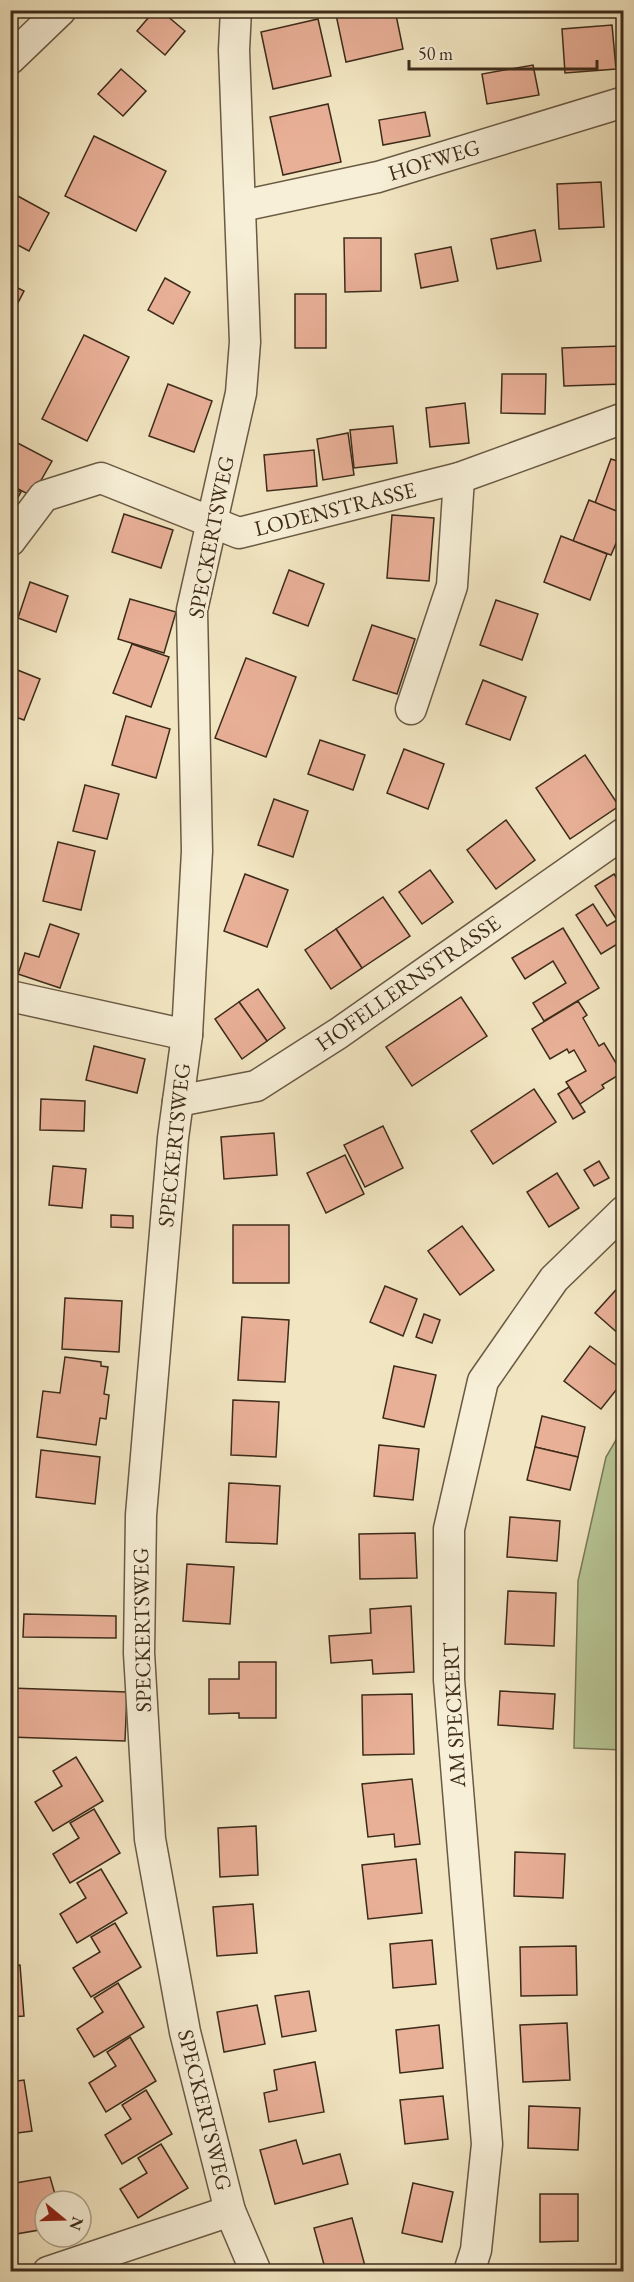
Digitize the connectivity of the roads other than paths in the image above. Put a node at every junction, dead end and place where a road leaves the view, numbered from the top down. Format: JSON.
{"nodes":[{"id":1,"x":61,"y":10,"type":"edge"},
{"id":2,"x":236,"y":10,"type":"edge"},
{"id":3,"x":10,"y":59,"type":"edge"},
{"id":4,"x":624,"y":102,"type":"edge"},
{"id":5,"x":242,"y":206,"type":"junction"},
{"id":6,"x":624,"y":418,"type":"edge"},
{"id":7,"x":459,"y":478,"type":"junction"},
{"id":8,"x":213,"y":524,"type":"junction"},
{"id":9,"x":10,"y":541,"type":"edge"},
{"id":10,"x":411,"y":709,"type":"dead end"},
{"id":11,"x":624,"y":833,"type":"edge"},
{"id":12,"x":10,"y":996,"type":"edge"},
{"id":13,"x":187,"y":1035,"type":"junction"},
{"id":14,"x":178,"y":1101,"type":"junction"},
{"id":15,"x":624,"y":1210,"type":"edge"},
{"id":16,"x":230,"y":2211,"type":"junction"},
{"id":17,"x":48,"y":2271,"type":"edge"},
{"id":18,"x":256,"y":2271,"type":"edge"},
{"id":19,"x":469,"y":2271,"type":"edge"}],
"edges":[{"from":1,"to":3,"type":"street"},
{"from":2,"to":5,"type":"street","name":"SPECKERTSWEG"},
{"from":4,"to":5,"type":"street","name":"HOFWEG"},
{"from":5,"to":8,"type":"street","name":"SPECKERTSWEG"},
{"from":6,"to":7,"type":"street","name":"LODENSTRASSE"},
{"from":7,"to":8,"type":"street","name":"LODENSTRASSE"},
{"from":7,"to":10,"type":"street"},
{"from":8,"to":9,"type":"street","name":"LODENSTRASSE"},
{"from":8,"to":13,"type":"street","name":"SPECKERTSWEG"},
{"from":11,"to":14,"type":"street","name":"HOFELLERNSTRASSE"},
{"from":12,"to":13,"type":"street"},
{"from":13,"to":14,"type":"street","name":"SPECKERTSWEG"},
{"from":14,"to":16,"type":"street","name":"SPECKERTSWEG"},
{"from":15,"to":19,"type":"street","name":"AM SPECKERT"},
{"from":16,"to":17,"type":"street"},
{"from":16,"to":18,"type":"street","name":"SPECKERTSWEG"}]}
